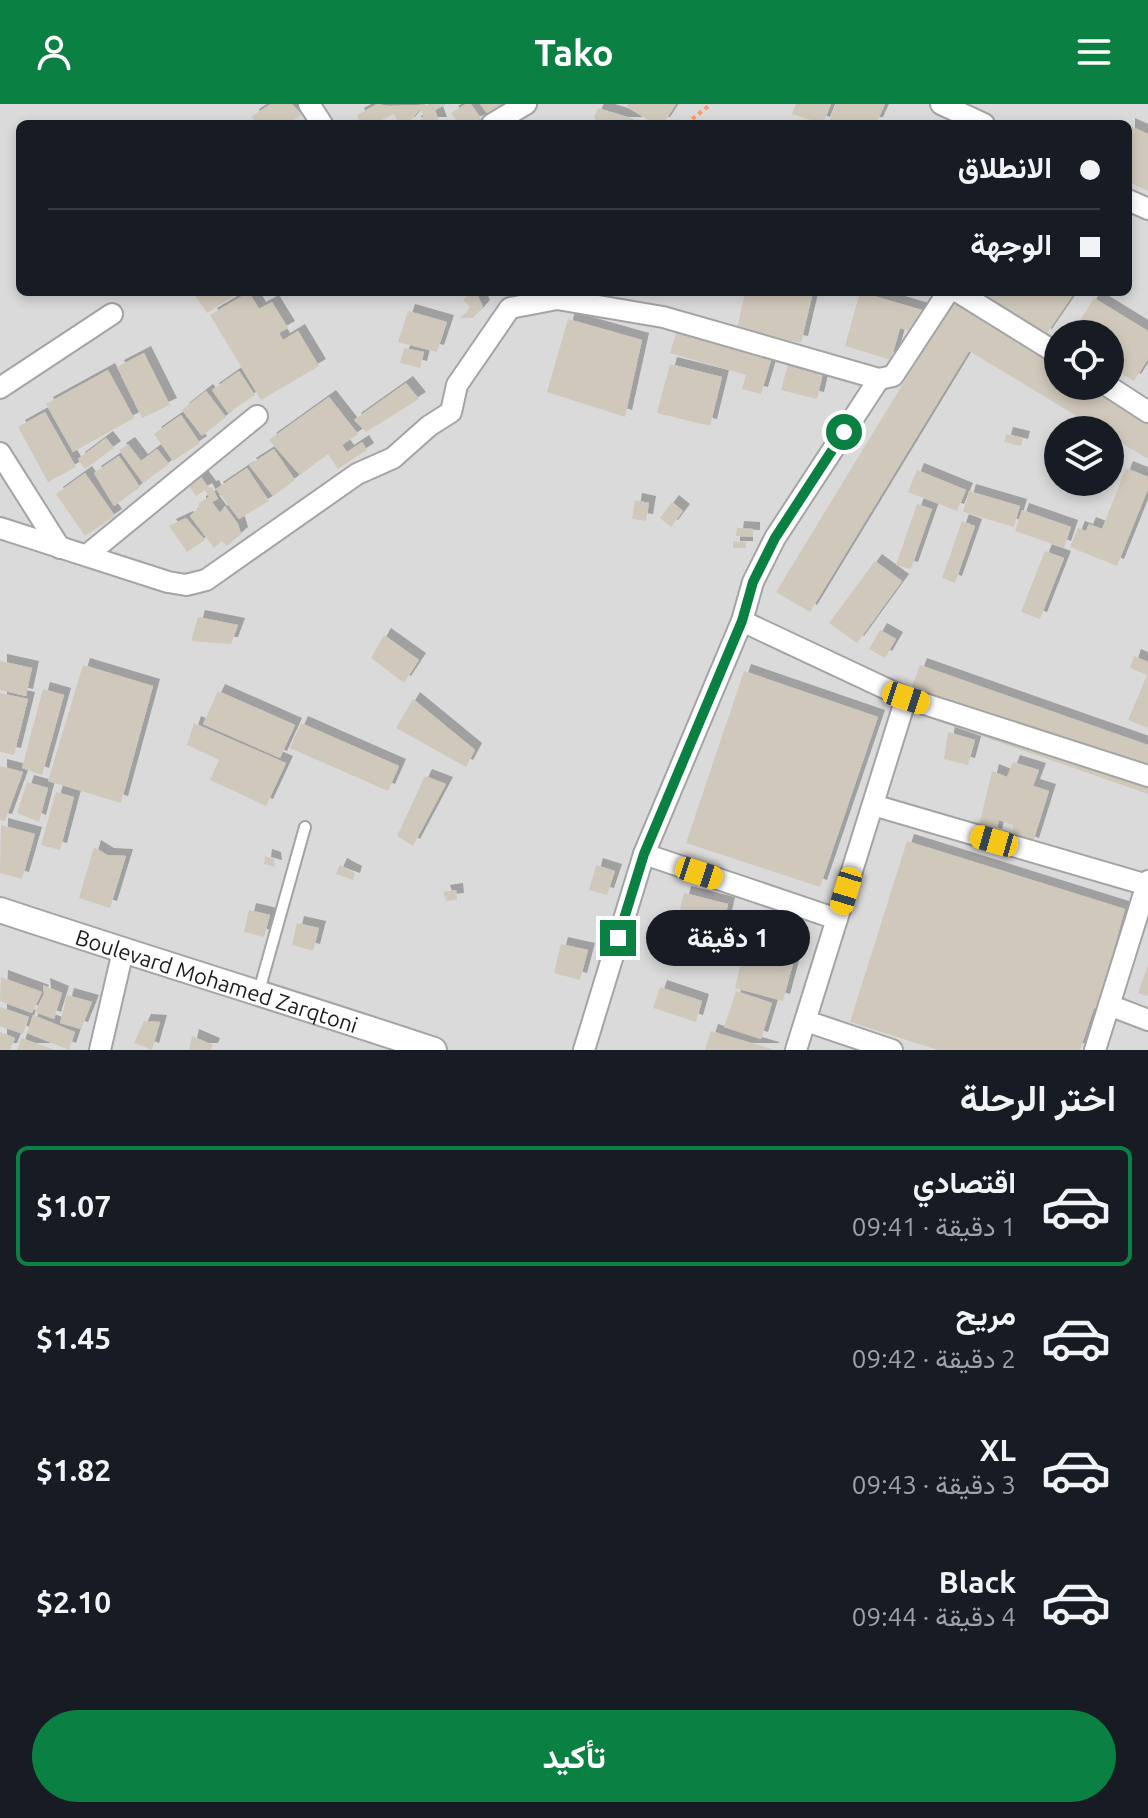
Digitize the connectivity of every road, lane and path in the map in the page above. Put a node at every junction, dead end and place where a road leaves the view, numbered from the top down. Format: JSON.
{"nodes":[{"id":1,"x":526,"y":104,"type":"edge"},
{"id":2,"x":711,"y":104,"type":"edge"},
{"id":3,"x":941,"y":104,"type":"edge"},
{"id":4,"x":499,"y":120,"type":"edge"},
{"id":5,"x":691,"y":120,"type":"edge"},
{"id":6,"x":975,"y":120,"type":"edge"},
{"id":7,"x":945,"y":296,"type":"edge"},
{"id":8,"x":964,"y":296,"type":"edge"},
{"id":9,"x":112,"y":314,"type":"dead end"},
{"id":10,"x":1044,"y":345,"type":"edge"},
{"id":11,"x":879,"y":379,"type":"junction"},
{"id":12,"x":0,"y":388,"type":"edge"},
{"id":13,"x":1124,"y":396,"type":"edge"},
{"id":14,"x":1148,"y":412,"type":"edge"},
{"id":15,"x":257,"y":416,"type":"dead end"},
{"id":16,"x":0,"y":453,"type":"edge"},
{"id":17,"x":0,"y":528,"type":"edge"},
{"id":18,"x":60,"y":548,"type":"junction"},
{"id":19,"x":87,"y":555,"type":"junction"},
{"id":20,"x":742,"y":621,"type":"junction"},
{"id":21,"x":906,"y":698,"type":"junction"},
{"id":22,"x":1148,"y":776,"type":"edge"},
{"id":23,"x":873,"y":805,"type":"junction"},
{"id":24,"x":305,"y":827,"type":"dead end"},
{"id":25,"x":644,"y":854,"type":"junction"},
{"id":26,"x":1147,"y":883,"type":"edge"},
{"id":27,"x":0,"y":910,"type":"edge"},
{"id":28,"x":837,"y":919,"type":"junction"},
{"id":29,"x":1140,"y":931,"type":"edge"},
{"id":30,"x":123,"y":951,"type":"junction"},
{"id":31,"x":259,"y":991,"type":"junction"},
{"id":32,"x":1109,"y":1005,"type":"junction"},
{"id":33,"x":1148,"y":1020,"type":"edge"},
{"id":34,"x":806,"y":1021,"type":"junction"},
{"id":35,"x":100,"y":1050,"type":"edge"},
{"id":36,"x":434,"y":1050,"type":"edge"},
{"id":37,"x":584,"y":1050,"type":"edge"},
{"id":38,"x":796,"y":1050,"type":"edge"},
{"id":39,"x":892,"y":1050,"type":"edge"},
{"id":40,"x":1095,"y":1050,"type":"edge"}],
"edges":[{"from":1,"to":4,"type":"street"},
{"from":2,"to":5,"type":"path"},
{"from":3,"to":6,"type":"street"},
{"from":7,"to":11,"type":"street"},
{"from":8,"to":10,"type":"street"},
{"from":9,"to":12,"type":"street"},
{"from":11,"to":19,"type":"street"},
{"from":11,"to":20,"type":"street"},
{"from":13,"to":14,"type":"street"},
{"from":15,"to":19,"type":"street"},
{"from":16,"to":18,"type":"street"},
{"from":17,"to":18,"type":"street"},
{"from":18,"to":19,"type":"street"},
{"from":20,"to":21,"type":"street"},
{"from":20,"to":25,"type":"street"},
{"from":21,"to":22,"type":"street"},
{"from":21,"to":23,"type":"street"},
{"from":23,"to":26,"type":"street"},
{"from":23,"to":28,"type":"street"},
{"from":24,"to":31,"type":"lane"},
{"from":25,"to":28,"type":"street"},
{"from":25,"to":37,"type":"street"},
{"from":26,"to":29,"type":"street"},
{"from":27,"to":30,"type":"street","name":"Boulevard Mohamed Zarqtoni"},
{"from":28,"to":34,"type":"street"},
{"from":29,"to":32,"type":"street"},
{"from":30,"to":31,"type":"street","name":"Boulevard Mohamed Zarqtoni"},
{"from":30,"to":35,"type":"street"},
{"from":31,"to":36,"type":"street","name":"Boulevard Mohamed Zarqtoni"},
{"from":32,"to":33,"type":"street"},
{"from":32,"to":40,"type":"street"},
{"from":34,"to":38,"type":"street"},
{"from":34,"to":39,"type":"street"}]}
